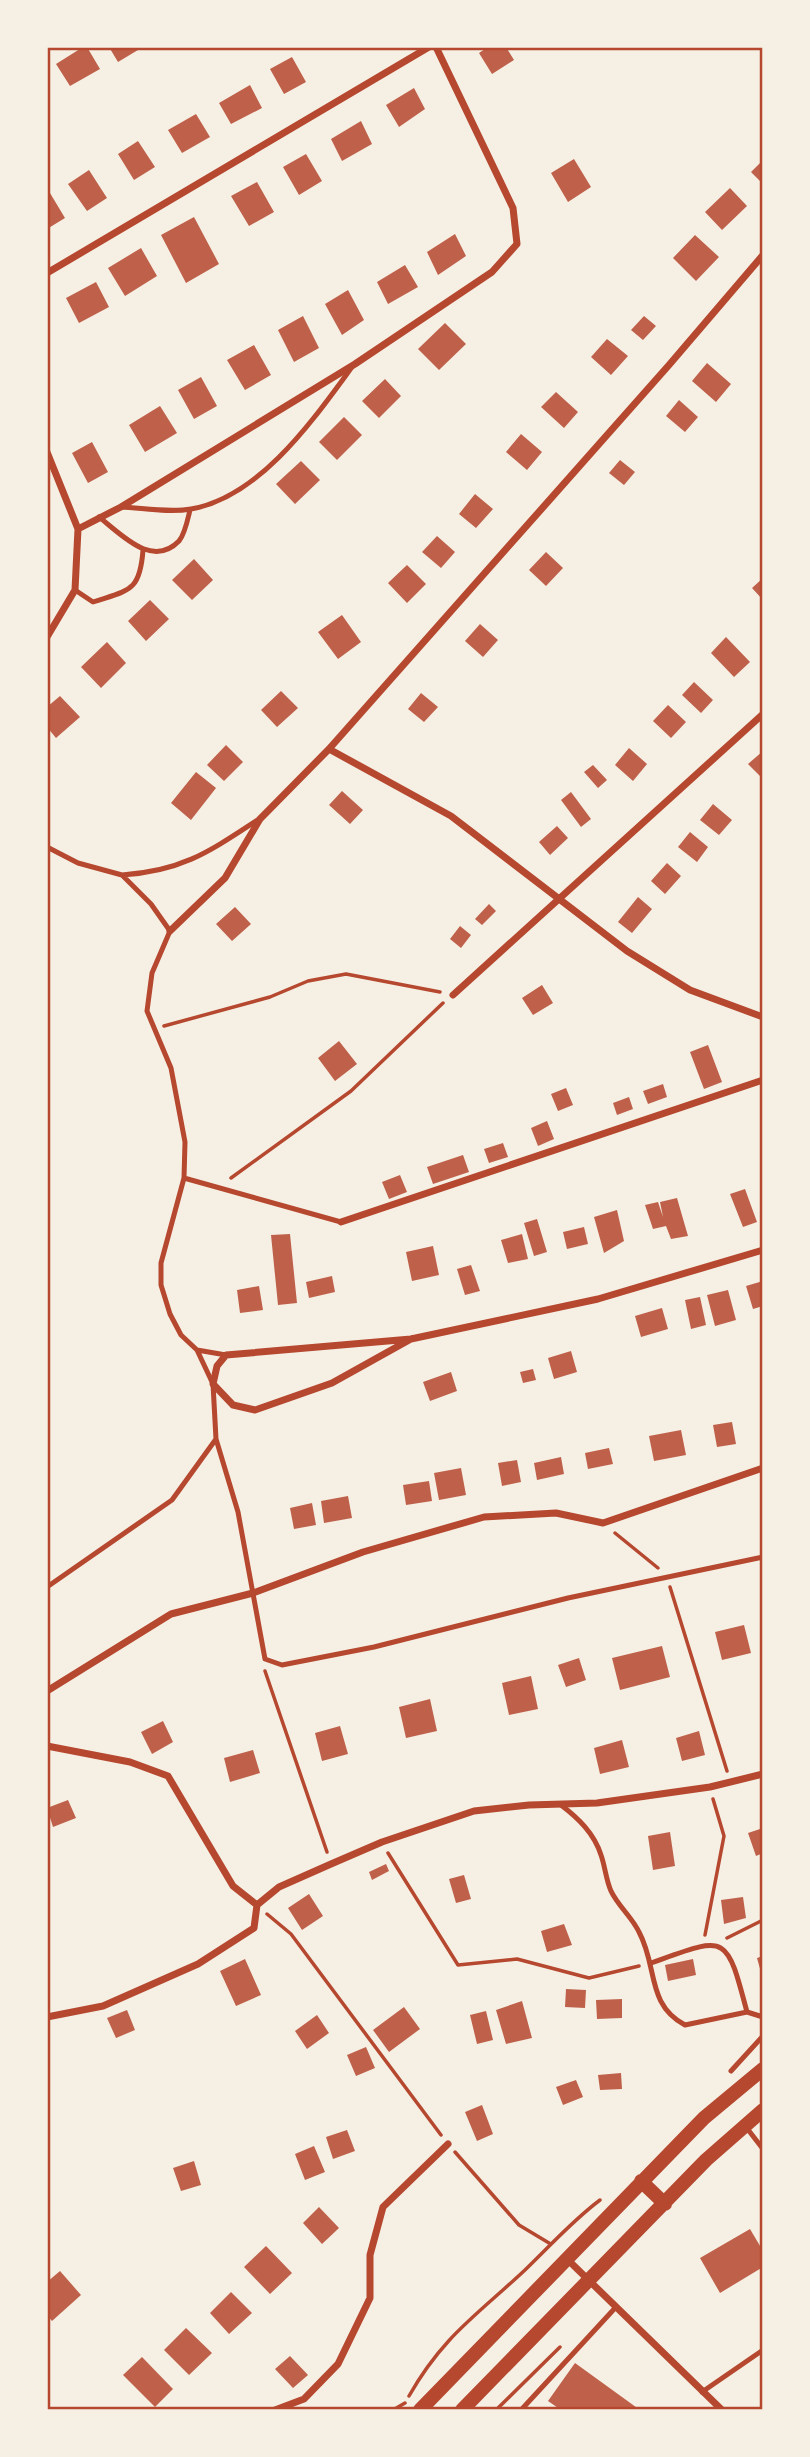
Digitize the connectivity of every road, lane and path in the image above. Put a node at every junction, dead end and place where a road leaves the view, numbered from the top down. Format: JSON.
{"nodes":[{"id":1,"x":429,"y":47,"type":"edge"},
{"id":2,"x":436,"y":47,"type":"edge"},
{"id":3,"x":763,"y":255,"type":"edge"},
{"id":4,"x":47,"y":273,"type":"edge"},
{"id":5,"x":355,"y":364,"type":"junction"},
{"id":6,"x":47,"y":452,"type":"edge"},
{"id":7,"x":121,"y":507,"type":"junction"},
{"id":8,"x":190,"y":510,"type":"junction"},
{"id":9,"x":99,"y":517,"type":"junction"},
{"id":10,"x":78,"y":529,"type":"junction"},
{"id":11,"x":142,"y":550,"type":"junction"},
{"id":12,"x":75,"y":590,"type":"junction"},
{"id":13,"x":47,"y":637,"type":"edge"},
{"id":14,"x":763,"y":714,"type":"edge"},
{"id":15,"x":329,"y":749,"type":"junction"},
{"id":16,"x":260,"y":819,"type":"junction"},
{"id":17,"x":47,"y":847,"type":"edge"},
{"id":18,"x":122,"y":875,"type":"junction"},
{"id":19,"x":558,"y":900,"type":"junction"},
{"id":20,"x":170,"y":931,"type":"junction"},
{"id":21,"x":453,"y":995,"type":"junction"},
{"id":22,"x":763,"y":1017,"type":"edge"},
{"id":23,"x":155,"y":1028,"type":"junction"},
{"id":24,"x":763,"y":1080,"type":"edge"},
{"id":25,"x":184,"y":1178,"type":"junction"},
{"id":26,"x":219,"y":1187,"type":"junction"},
{"id":27,"x":341,"y":1222,"type":"joint"},
{"id":28,"x":763,"y":1250,"type":"edge"},
{"id":29,"x":411,"y":1339,"type":"junction"},
{"id":30,"x":197,"y":1350,"type":"junction"},
{"id":31,"x":226,"y":1355,"type":"junction"},
{"id":32,"x":213,"y":1384,"type":"junction"},
{"id":33,"x":216,"y":1439,"type":"junction"},
{"id":34,"x":763,"y":1468,"type":"edge"},
{"id":35,"x":603,"y":1523,"type":"junction"},
{"id":36,"x":763,"y":1557,"type":"edge"},
{"id":37,"x":669,"y":1577,"type":"junction"},
{"id":38,"x":47,"y":1587,"type":"edge"},
{"id":39,"x":253,"y":1593,"type":"junction"},
{"id":40,"x":265,"y":1659,"type":"junction"},
{"id":41,"x":47,"y":1690,"type":"edge"},
{"id":42,"x":47,"y":1746,"type":"edge"},
{"id":43,"x":763,"y":1774,"type":"edge"},
{"id":44,"x":731,"y":1783,"type":"junction"},
{"id":45,"x":710,"y":1787,"type":"junction"},
{"id":46,"x":561,"y":1805,"type":"junction"},
{"id":47,"x":382,"y":1842,"type":"junction"},
{"id":48,"x":331,"y":1864,"type":"junction"},
{"id":49,"x":257,"y":1905,"type":"junction"},
{"id":50,"x":763,"y":1920,"type":"edge"},
{"id":51,"x":718,"y":1943,"type":"junction"},
{"id":52,"x":703,"y":1944,"type":"junction"},
{"id":53,"x":651,"y":1963,"type":"junction"},
{"id":54,"x":747,"y":2012,"type":"junction"},
{"id":55,"x":47,"y":2017,"type":"edge"},
{"id":56,"x":763,"y":2017,"type":"edge"},
{"id":57,"x":763,"y":2036,"type":"edge"},
{"id":58,"x":763,"y":2069,"type":"edge"},
{"id":59,"x":731,"y":2071,"type":"dead end"},
{"id":60,"x":763,"y":2110,"type":"edge"},
{"id":61,"x":745,"y":2125,"type":"junction"},
{"id":62,"x":448,"y":2144,"type":"junction"},
{"id":63,"x":763,"y":2149,"type":"edge"},
{"id":64,"x":642,"y":2181,"type":"junction"},
{"id":65,"x":605,"y":2196,"type":"dead end"},
{"id":66,"x":665,"y":2204,"type":"junction"},
{"id":67,"x":550,"y":2244,"type":"junction"},
{"id":68,"x":568,"y":2260,"type":"junction"},
{"id":69,"x":590,"y":2281,"type":"junction"},
{"id":70,"x":616,"y":2307,"type":"junction"},
{"id":71,"x":763,"y":2350,"type":"edge"},
{"id":72,"x":702,"y":2392,"type":"junction"},
{"id":73,"x":275,"y":2410,"type":"edge"},
{"id":74,"x":393,"y":2410,"type":"edge"},
{"id":75,"x":420,"y":2410,"type":"edge"},
{"id":76,"x":462,"y":2410,"type":"edge"},
{"id":77,"x":521,"y":2410,"type":"edge"},
{"id":78,"x":722,"y":2410,"type":"edge"}],
"edges":[{"from":1,"to":4,"type":"street"},
{"from":2,"to":5,"type":"street"},
{"from":3,"to":15,"type":"street"},
{"from":5,"to":7,"type":"street"},
{"from":5,"to":8,"type":"lane"},
{"from":6,"to":10,"type":"street"},
{"from":7,"to":8,"type":"lane"},
{"from":7,"to":9,"type":"street"},
{"from":8,"to":11,"type":"lane"},
{"from":9,"to":10,"type":"street"},
{"from":9,"to":11,"type":"lane"},
{"from":10,"to":12,"type":"street"},
{"from":11,"to":12,"type":"lane"},
{"from":12,"to":13,"type":"street"},
{"from":14,"to":19,"type":"street"},
{"from":15,"to":16,"type":"street"},
{"from":15,"to":19,"type":"street"},
{"from":16,"to":18,"type":"lane"},
{"from":16,"to":20,"type":"street"},
{"from":17,"to":18,"type":"lane"},
{"from":18,"to":20,"type":"lane"},
{"from":19,"to":21,"type":"street"},
{"from":19,"to":22,"type":"street"},
{"from":20,"to":23,"type":"lane"},
{"from":21,"to":23,"type":"path"},
{"from":21,"to":26,"type":"path"},
{"from":23,"to":25,"type":"lane"},
{"from":24,"to":27,"type":"street"},
{"from":25,"to":26,"type":"lane"},
{"from":25,"to":30,"type":"lane"},
{"from":26,"to":27,"type":"lane"},
{"from":28,"to":29,"type":"street"},
{"from":29,"to":31,"type":"street"},
{"from":29,"to":32,"type":"street"},
{"from":30,"to":31,"type":"lane"},
{"from":30,"to":32,"type":"lane"},
{"from":31,"to":32,"type":"street"},
{"from":32,"to":33,"type":"lane"},
{"from":33,"to":38,"type":"lane"},
{"from":33,"to":39,"type":"lane"},
{"from":34,"to":35,"type":"street"},
{"from":35,"to":37,"type":"path"},
{"from":35,"to":39,"type":"street"},
{"from":36,"to":37,"type":"lane"},
{"from":37,"to":40,"type":"lane"},
{"from":37,"to":44,"type":"path"},
{"from":39,"to":40,"type":"lane"},
{"from":39,"to":41,"type":"street"},
{"from":40,"to":48,"type":"path"},
{"from":42,"to":49,"type":"street"},
{"from":43,"to":44,"type":"street"},
{"from":44,"to":45,"type":"street"},
{"from":45,"to":46,"type":"street"},
{"from":45,"to":52,"type":"path"},
{"from":46,"to":47,"type":"street"},
{"from":46,"to":53,"type":"lane"},
{"from":47,"to":48,"type":"street"},
{"from":47,"to":53,"type":"path"},
{"from":48,"to":49,"type":"street"},
{"from":49,"to":55,"type":"street"},
{"from":49,"to":62,"type":"path"},
{"from":50,"to":51,"type":"path"},
{"from":51,"to":52,"type":"lane"},
{"from":51,"to":54,"type":"lane"},
{"from":52,"to":53,"type":"lane"},
{"from":53,"to":54,"type":"lane"},
{"from":54,"to":56,"type":"lane"},
{"from":57,"to":59,"type":"lane"},
{"from":58,"to":64,"type":"main road"},
{"from":60,"to":61,"type":"main road"},
{"from":61,"to":63,"type":"lane"},
{"from":61,"to":66,"type":"main road"},
{"from":62,"to":67,"type":"path"},
{"from":62,"to":73,"type":"street"},
{"from":64,"to":66,"type":"main road"},
{"from":64,"to":68,"type":"main road"},
{"from":65,"to":67,"type":"path"},
{"from":66,"to":69,"type":"main road"},
{"from":67,"to":74,"type":"path"},
{"from":68,"to":69,"type":"street"},
{"from":68,"to":75,"type":"main road"},
{"from":69,"to":70,"type":"street"},
{"from":69,"to":76,"type":"main road"},
{"from":70,"to":72,"type":"street"},
{"from":70,"to":77,"type":"lane"},
{"from":71,"to":72,"type":"lane"},
{"from":72,"to":78,"type":"street"}]}
